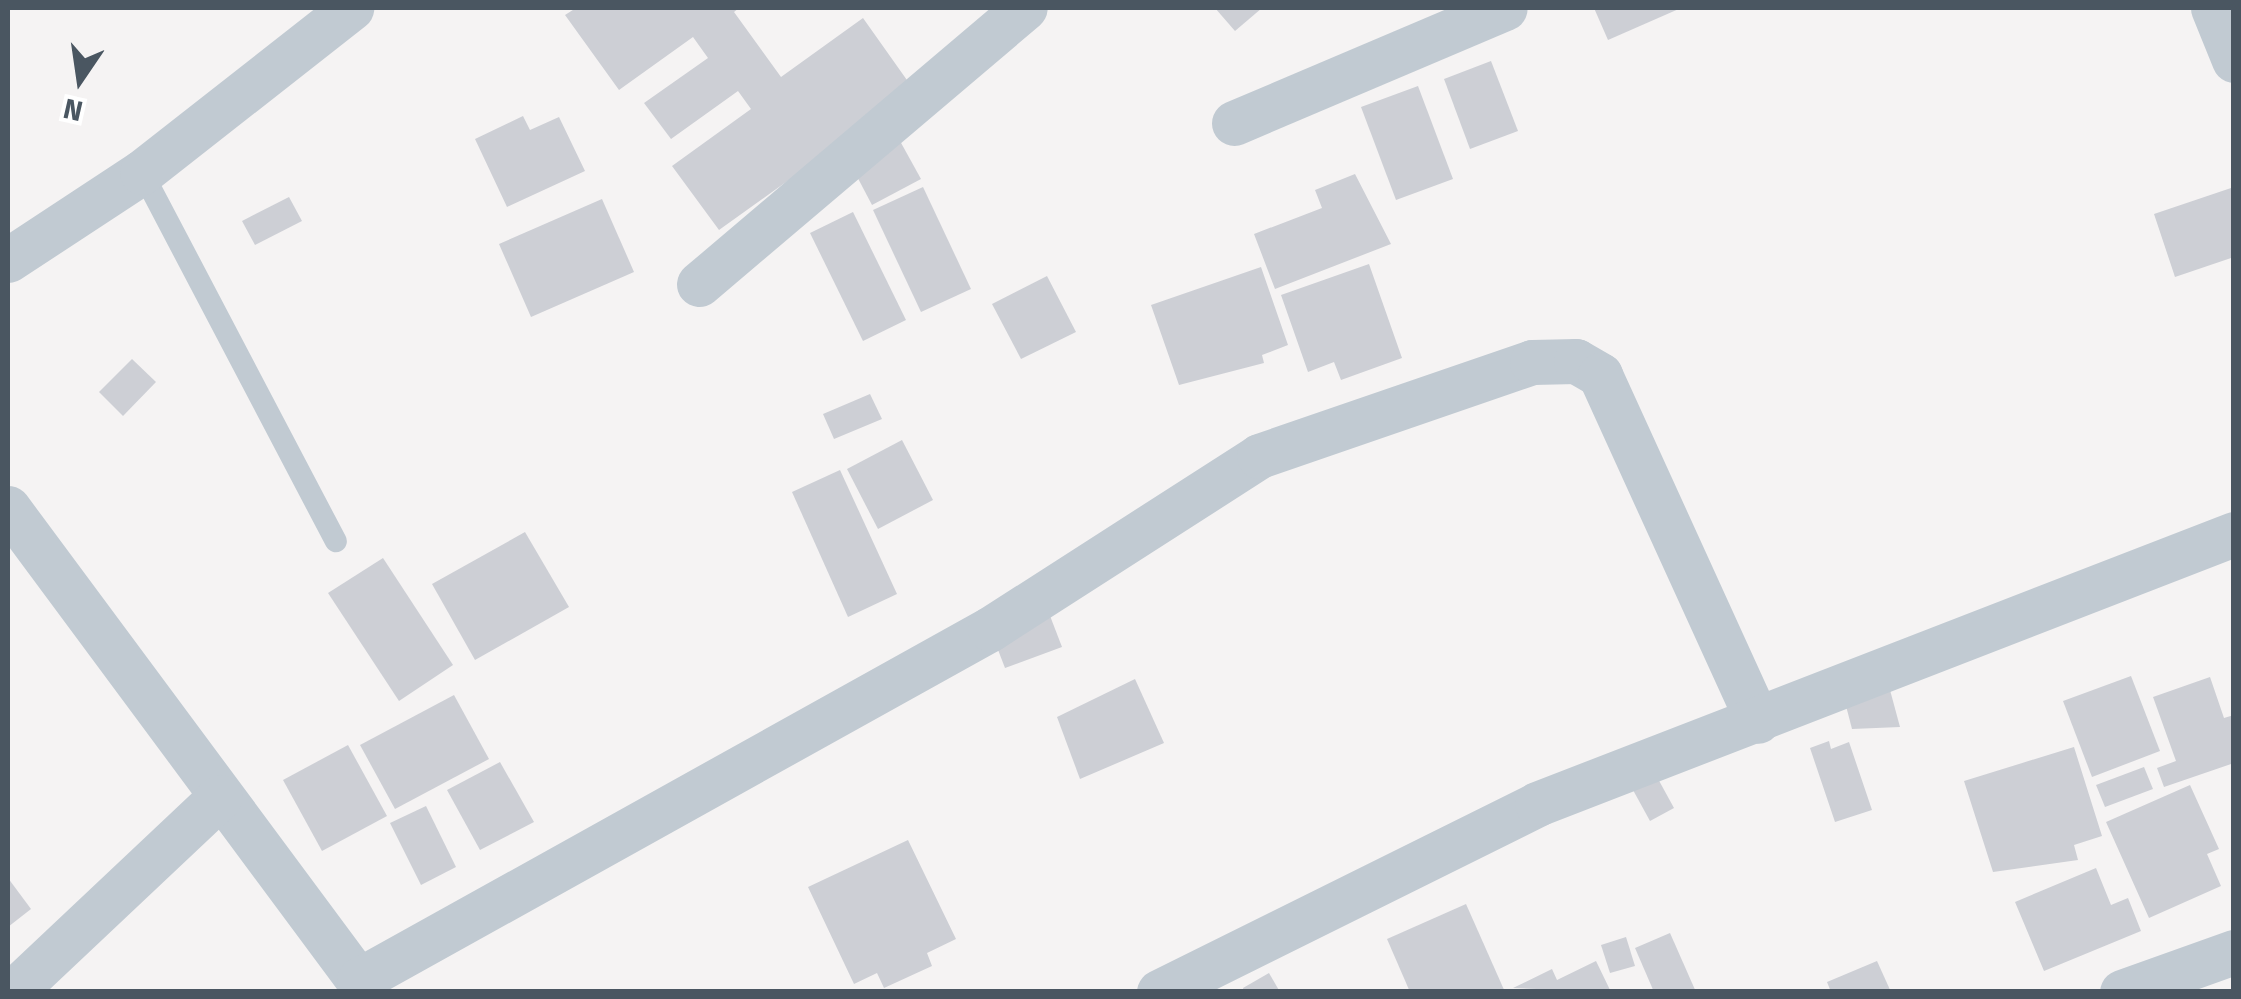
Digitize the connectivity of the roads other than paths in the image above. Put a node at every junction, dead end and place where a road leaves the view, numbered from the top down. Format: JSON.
{"nodes":[{"id":1,"x":352,"y":8,"type":"edge"},
{"id":2,"x":1025,"y":8,"type":"edge"},
{"id":3,"x":1505,"y":8,"type":"edge"},
{"id":4,"x":2213,"y":8,"type":"edge"},
{"id":5,"x":2234,"y":60,"type":"edge"},
{"id":6,"x":1234,"y":123,"type":"dead end"},
{"id":7,"x":142,"y":172,"type":"junction"},
{"id":8,"x":8,"y":260,"type":"edge"},
{"id":9,"x":699,"y":284,"type":"dead end"},
{"id":10,"x":8,"y":508,"type":"edge"},
{"id":11,"x":2234,"y":534,"type":"edge"},
{"id":12,"x":336,"y":541,"type":"dead end"},
{"id":13,"x":1758,"y":721,"type":"junction"},
{"id":14,"x":220,"y":797,"type":"junction"},
{"id":15,"x":2234,"y":952,"type":"edge"},
{"id":16,"x":363,"y":986,"type":"edge"},
{"id":17,"x":12,"y":992,"type":"edge"},
{"id":18,"x":1159,"y":992,"type":"edge"},
{"id":19,"x":2122,"y":992,"type":"edge"}],
"edges":[{"from":1,"to":7,"type":"street"},
{"from":2,"to":9,"type":"street"},
{"from":3,"to":6,"type":"street"},
{"from":4,"to":5,"type":"street"},
{"from":7,"to":8,"type":"street"},
{"from":7,"to":12,"type":"lane"},
{"from":10,"to":14,"type":"street"},
{"from":11,"to":13,"type":"street"},
{"from":13,"to":16,"type":"street"},
{"from":13,"to":18,"type":"street"},
{"from":14,"to":16,"type":"street"},
{"from":14,"to":17,"type":"street"},
{"from":15,"to":19,"type":"street"}]}
